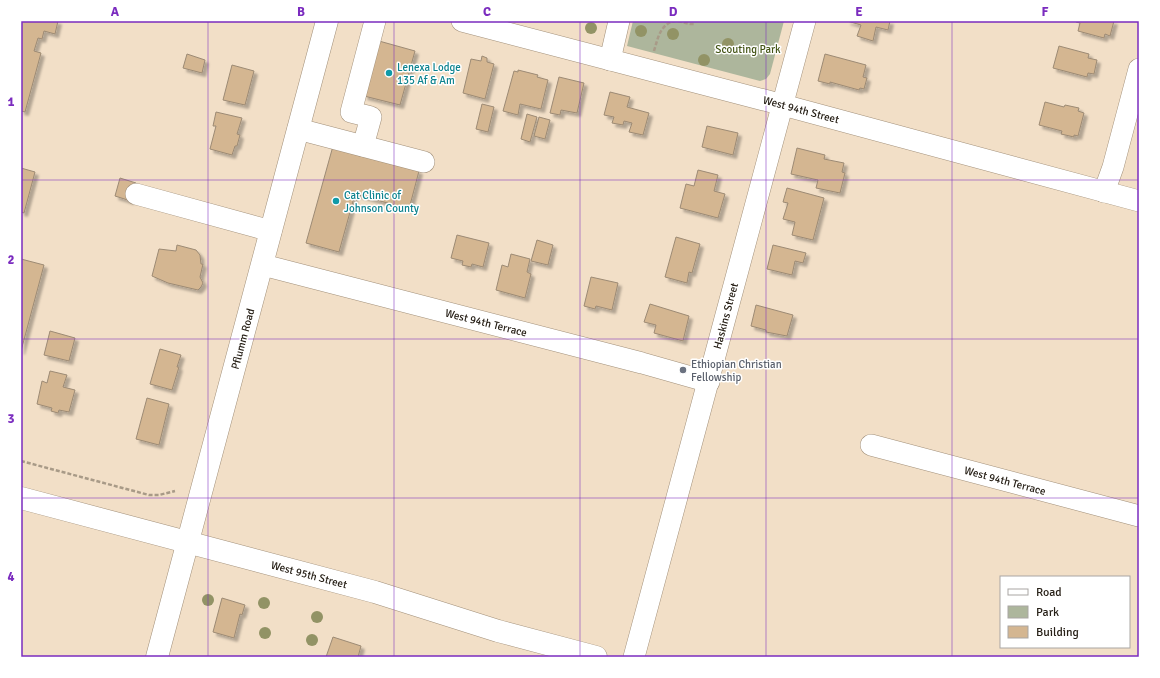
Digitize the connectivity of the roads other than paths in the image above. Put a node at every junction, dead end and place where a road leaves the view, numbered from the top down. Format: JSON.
{"nodes":[{"id":1,"x":327,"y":21,"type":"edge"},
{"id":2,"x":375,"y":21,"type":"edge"},
{"id":3,"x":619,"y":21,"type":"edge"},
{"id":4,"x":804,"y":21,"type":"edge"},
{"id":5,"x":472,"y":22,"type":"edge"},
{"id":6,"x":610,"y":60,"type":"junction"},
{"id":7,"x":1139,"y":69,"type":"edge"},
{"id":8,"x":782,"y":105,"type":"junction"},
{"id":9,"x":298,"y":129,"type":"junction"},
{"id":10,"x":363,"y":146,"type":"junction"},
{"id":11,"x":424,"y":162,"type":"dead end"},
{"id":12,"x":1104,"y":192,"type":"junction"},
{"id":13,"x":136,"y":194,"type":"dead end"},
{"id":14,"x":1139,"y":201,"type":"edge"},
{"id":15,"x":271,"y":231,"type":"junction"},
{"id":16,"x":263,"y":265,"type":"junction"},
{"id":17,"x":709,"y":382,"type":"junction"},
{"id":18,"x":872,"y":445,"type":"dead end"},
{"id":19,"x":21,"y":498,"type":"edge"},
{"id":20,"x":1139,"y":516,"type":"edge"},
{"id":21,"x":188,"y":542,"type":"junction"},
{"id":22,"x":157,"y":657,"type":"edge"},
{"id":23,"x":596,"y":657,"type":"edge"},
{"id":24,"x":634,"y":657,"type":"edge"}],
"edges":[{"from":1,"to":9,"type":"main road","name":"Pflumm Road"},
{"from":2,"to":10,"type":"street"},
{"from":3,"to":6,"type":"street"},
{"from":4,"to":8,"type":"street","name":"Haskins Street"},
{"from":5,"to":6,"type":"street","name":"West 94th Street"},
{"from":6,"to":8,"type":"street","name":"West 94th Street"},
{"from":7,"to":12,"type":"street"},
{"from":8,"to":12,"type":"street","name":"West 94th Street"},
{"from":8,"to":17,"type":"street","name":"Haskins Street"},
{"from":9,"to":10,"type":"street"},
{"from":9,"to":15,"type":"main road","name":"Pflumm Road"},
{"from":10,"to":11,"type":"street"},
{"from":12,"to":14,"type":"street","name":"West 94th Street"},
{"from":13,"to":15,"type":"street"},
{"from":15,"to":16,"type":"main road","name":"Pflumm Road"},
{"from":16,"to":17,"type":"street","name":"West 94th Terrace"},
{"from":16,"to":21,"type":"main road","name":"Pflumm Road"},
{"from":17,"to":24,"type":"street","name":"Haskins Street"},
{"from":18,"to":20,"type":"street","name":"West 94th Terrace"},
{"from":19,"to":21,"type":"main road","name":"West 95th Street"},
{"from":21,"to":22,"type":"main road","name":"Pflumm Road"},
{"from":21,"to":23,"type":"main road","name":"West 95th Street"}]}
